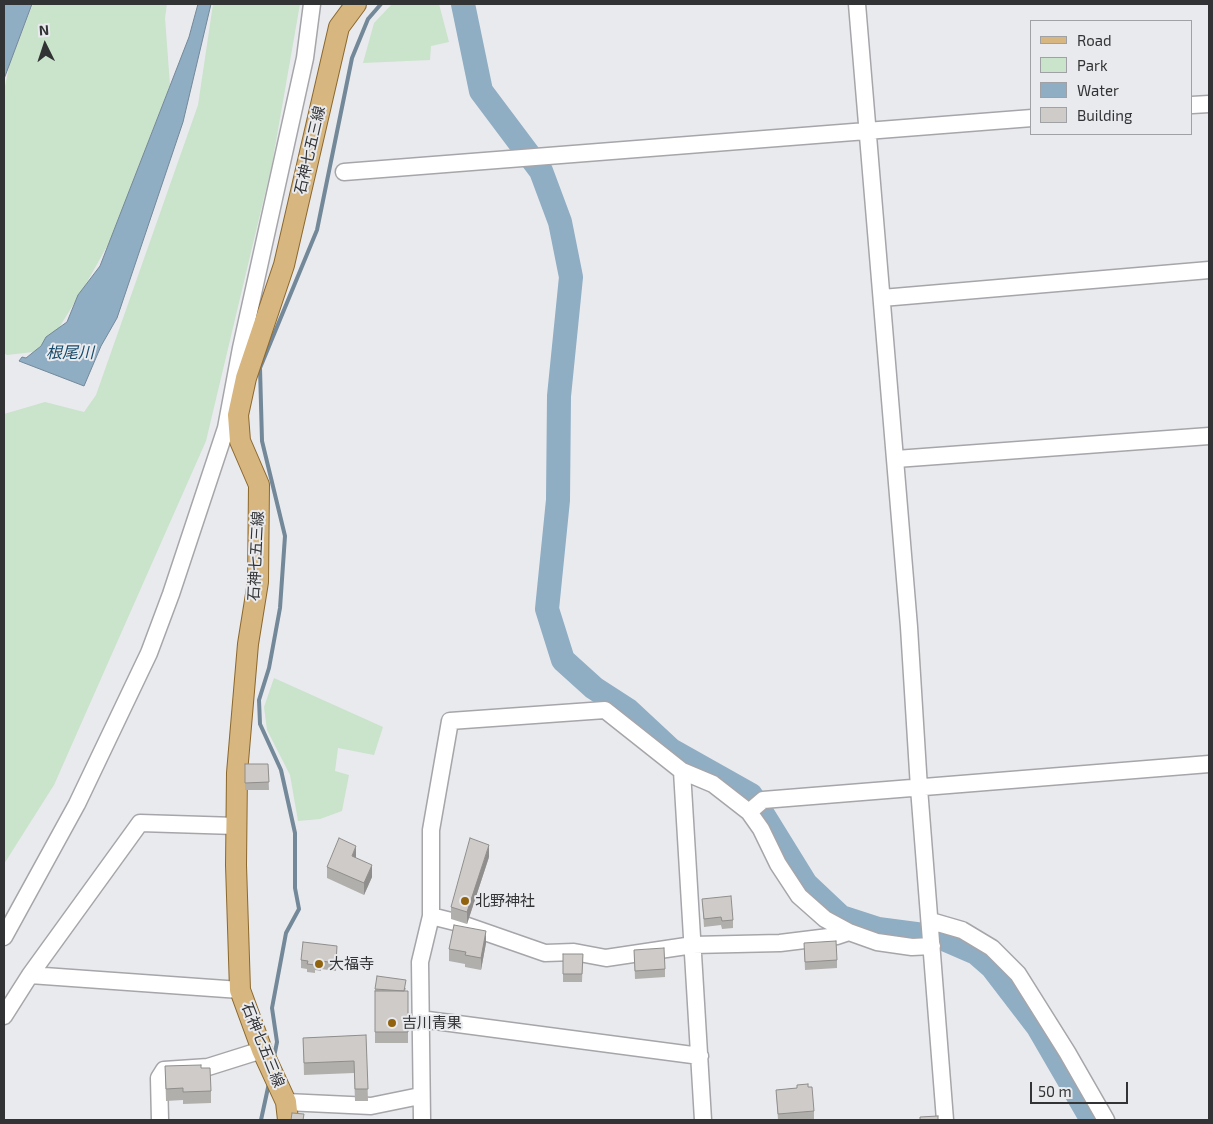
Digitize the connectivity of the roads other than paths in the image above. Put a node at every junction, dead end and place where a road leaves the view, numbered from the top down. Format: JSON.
{"nodes":[{"id":1,"x":312,"y":4,"type":"edge"},
{"id":2,"x":356,"y":4,"type":"edge"},
{"id":3,"x":857,"y":4,"type":"edge"},
{"id":4,"x":1209,"y":104,"type":"edge"},
{"id":5,"x":1193,"y":106,"type":"edge"},
{"id":6,"x":1030,"y":118,"type":"edge"},
{"id":7,"x":867,"y":130,"type":"junction"},
{"id":8,"x":344,"y":172,"type":"dead end"},
{"id":9,"x":1209,"y":270,"type":"edge"},
{"id":10,"x":882,"y":298,"type":"junction"},
{"id":11,"x":1209,"y":436,"type":"edge"},
{"id":12,"x":896,"y":459,"type":"junction"},
{"id":13,"x":1209,"y":764,"type":"edge"},
{"id":14,"x":682,"y":771,"type":"junction"},
{"id":15,"x":919,"y":788,"type":"junction"},
{"id":16,"x":755,"y":807,"type":"junction"},
{"id":17,"x":236,"y":826,"type":"junction"},
{"id":18,"x":432,"y":916,"type":"junction"},
{"id":19,"x":931,"y":921,"type":"junction"},
{"id":20,"x":848,"y":932,"type":"junction"},
{"id":21,"x":4,"y":937,"type":"edge"},
{"id":22,"x":693,"y":945,"type":"junction"},
{"id":23,"x":932,"y":946,"type":"junction"},
{"id":24,"x":30,"y":975,"type":"junction"},
{"id":25,"x":240,"y":990,"type":"junction"},
{"id":26,"x":4,"y":1016,"type":"edge"},
{"id":27,"x":420,"y":1019,"type":"junction"},
{"id":28,"x":262,"y":1050,"type":"junction"},
{"id":29,"x":700,"y":1056,"type":"junction"},
{"id":30,"x":420,"y":1096,"type":"junction"},
{"id":31,"x":287,"y":1111,"type":"edge"},
{"id":32,"x":160,"y":1120,"type":"edge"},
{"id":33,"x":422,"y":1120,"type":"edge"},
{"id":34,"x":703,"y":1120,"type":"edge"},
{"id":35,"x":945,"y":1120,"type":"edge"},
{"id":36,"x":1106,"y":1120,"type":"edge"}],
"edges":[{"from":1,"to":21,"type":"street"},
{"from":2,"to":17,"type":"main road","name":"石神七五三線"},
{"from":3,"to":7,"type":"street"},
{"from":4,"to":5,"type":"street"},
{"from":6,"to":7,"type":"street"},
{"from":7,"to":8,"type":"street"},
{"from":7,"to":10,"type":"street"},
{"from":9,"to":10,"type":"street"},
{"from":10,"to":12,"type":"street"},
{"from":11,"to":12,"type":"street"},
{"from":12,"to":15,"type":"street"},
{"from":13,"to":15,"type":"street"},
{"from":14,"to":16,"type":"street"},
{"from":14,"to":18,"type":"street"},
{"from":14,"to":22,"type":"street"},
{"from":15,"to":16,"type":"street"},
{"from":15,"to":19,"type":"street"},
{"from":16,"to":20,"type":"street"},
{"from":17,"to":24,"type":"street"},
{"from":17,"to":25,"type":"main road","name":"石神七五三線"},
{"from":18,"to":22,"type":"street"},
{"from":18,"to":27,"type":"street"},
{"from":19,"to":23,"type":"street"},
{"from":19,"to":36,"type":"street"},
{"from":20,"to":22,"type":"street"},
{"from":20,"to":23,"type":"street"},
{"from":22,"to":29,"type":"street"},
{"from":23,"to":35,"type":"street"},
{"from":24,"to":25,"type":"street"},
{"from":24,"to":26,"type":"street"},
{"from":25,"to":28,"type":"main road","name":"石神七五三線"},
{"from":27,"to":29,"type":"street"},
{"from":27,"to":30,"type":"street"},
{"from":28,"to":31,"type":"main road","name":"石神七五三線"},
{"from":28,"to":32,"type":"street"},
{"from":29,"to":34,"type":"street"},
{"from":30,"to":31,"type":"street"},
{"from":30,"to":33,"type":"street"}]}
